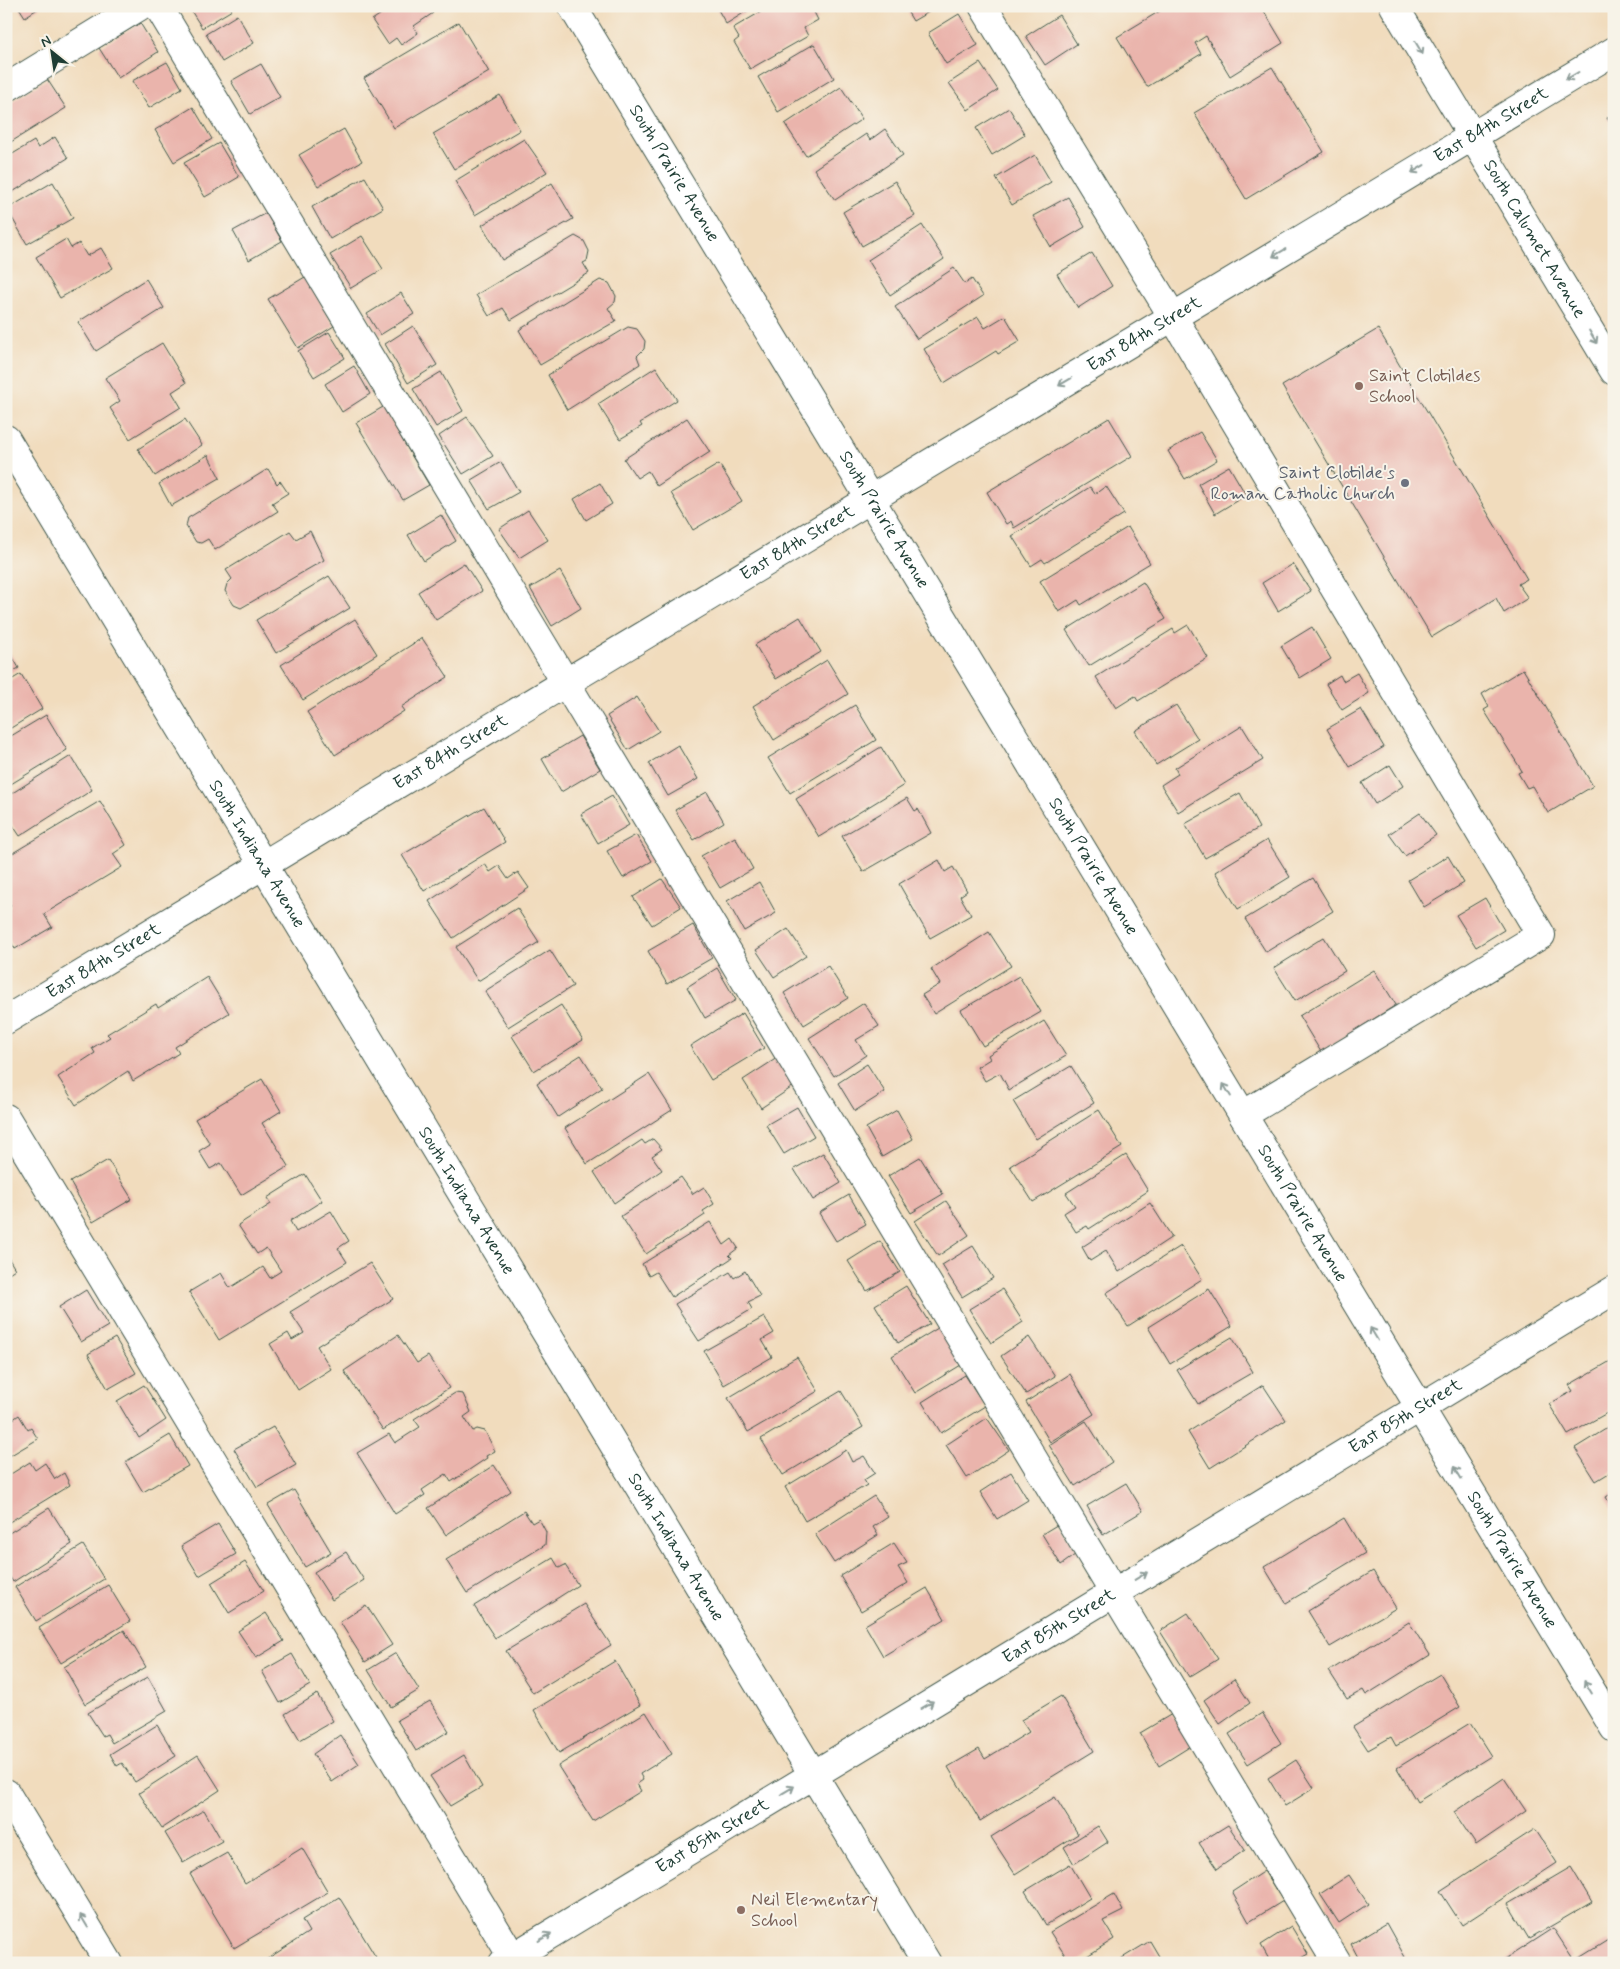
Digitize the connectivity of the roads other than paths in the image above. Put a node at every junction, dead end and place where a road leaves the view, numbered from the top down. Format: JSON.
{"nodes":[{"id":1,"x":140,"y":6,"type":"edge"},
{"id":2,"x":158,"y":6,"type":"edge"},
{"id":3,"x":572,"y":6,"type":"edge"},
{"id":4,"x":983,"y":6,"type":"edge"},
{"id":5,"x":1394,"y":6,"type":"edge"},
{"id":6,"x":1614,"y":51,"type":"edge"},
{"id":7,"x":6,"y":88,"type":"edge"},
{"id":8,"x":1472,"y":136,"type":"junction"},
{"id":9,"x":1173,"y":317,"type":"junction"},
{"id":10,"x":1614,"y":371,"type":"edge"},
{"id":11,"x":6,"y":439,"type":"edge"},
{"id":12,"x":872,"y":498,"type":"junction"},
{"id":13,"x":566,"y":683,"type":"junction"},
{"id":14,"x":264,"y":865,"type":"junction"},
{"id":15,"x":6,"y":1020,"type":"edge"},
{"id":16,"x":1243,"y":1115,"type":"junction"},
{"id":17,"x":6,"y":1118,"type":"edge"},
{"id":18,"x":1614,"y":1290,"type":"edge"},
{"id":19,"x":1418,"y":1408,"type":"junction"},
{"id":20,"x":1114,"y":1592,"type":"junction"},
{"id":21,"x":1614,"y":1728,"type":"edge"},
{"id":22,"x":813,"y":1775,"type":"junction"},
{"id":23,"x":6,"y":1793,"type":"edge"},
{"id":24,"x":511,"y":1961,"type":"edge"},
{"id":25,"x":109,"y":1963,"type":"edge"},
{"id":26,"x":927,"y":1963,"type":"edge"},
{"id":27,"x":1337,"y":1963,"type":"edge"}],
"edges":[{"from":1,"to":7,"type":"street"},
{"from":2,"to":13,"type":"street"},
{"from":3,"to":12,"type":"street","name":"South Prairie Avenue"},
{"from":4,"to":9,"type":"street"},
{"from":5,"to":8,"type":"street","name":"South Calumet Avenue","one_way":true},
{"from":6,"to":8,"type":"street","name":"East 84th Street","one_way":true},
{"from":8,"to":9,"type":"street","name":"East 84th Street","one_way":true},
{"from":8,"to":10,"type":"street","name":"South Calumet Avenue","one_way":true},
{"from":9,"to":12,"type":"street","name":"East 84th Street","one_way":true},
{"from":9,"to":16,"type":"street"},
{"from":11,"to":14,"type":"street","name":"South Indiana Avenue"},
{"from":12,"to":13,"type":"street","name":"East 84th Street"},
{"from":16,"to":12,"type":"street","name":"South Prairie Avenue","one_way":true},
{"from":13,"to":14,"type":"street","name":"East 84th Street"},
{"from":13,"to":20,"type":"street"},
{"from":14,"to":15,"type":"street","name":"East 84th Street"},
{"from":14,"to":22,"type":"street","name":"South Indiana Avenue"},
{"from":19,"to":16,"type":"street","name":"South Prairie Avenue","one_way":true},
{"from":17,"to":24,"type":"street"},
{"from":18,"to":19,"type":"street","name":"East 85th Street"},
{"from":20,"to":19,"type":"street","name":"East 85th Street","one_way":true},
{"from":21,"to":19,"type":"street","name":"South Prairie Avenue","one_way":true},
{"from":22,"to":20,"type":"street","name":"East 85th Street","one_way":true},
{"from":20,"to":27,"type":"street"},
{"from":24,"to":22,"type":"street","name":"East 85th Street","one_way":true},
{"from":22,"to":26,"type":"street","name":"South Indiana Avenue"},
{"from":25,"to":23,"type":"street","one_way":true}]}
